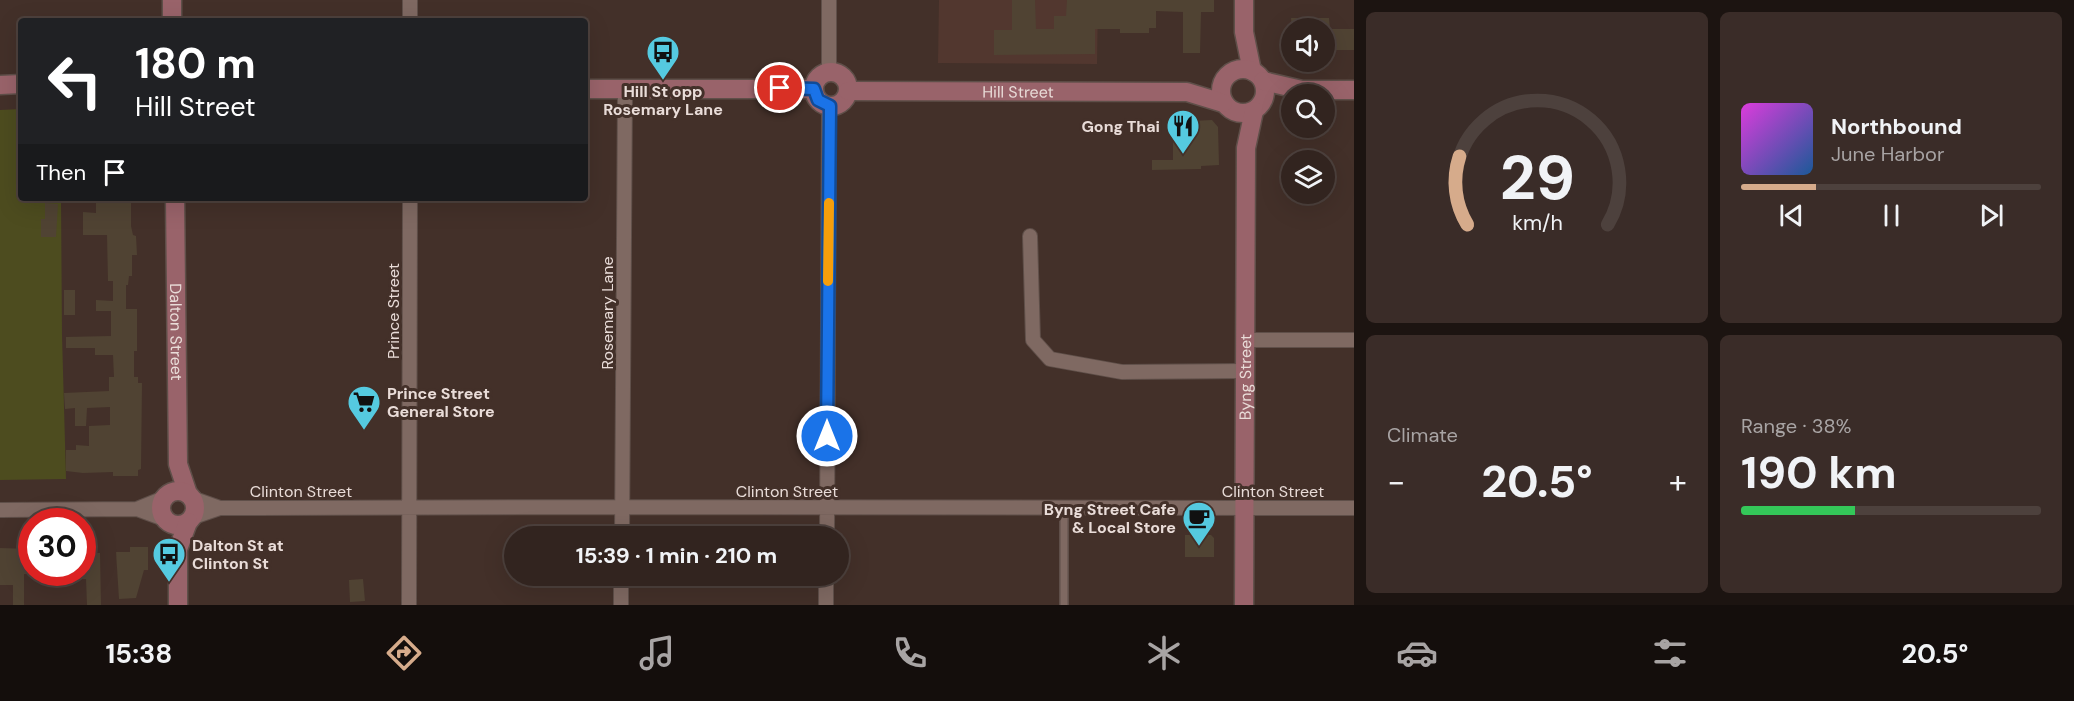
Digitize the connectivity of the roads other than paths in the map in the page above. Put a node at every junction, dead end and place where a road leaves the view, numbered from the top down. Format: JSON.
{"nodes":[{"id":1,"x":172,"y":0,"type":"edge"},
{"id":2,"x":410,"y":0,"type":"edge"},
{"id":3,"x":829,"y":0,"type":"edge"},
{"id":4,"x":1244,"y":0,"type":"edge"},
{"id":5,"x":172,"y":18,"type":"edge"},
{"id":6,"x":410,"y":18,"type":"edge"},
{"id":7,"x":1244,"y":32,"type":"junction"},
{"id":8,"x":829,"y":71,"type":"junction"},
{"id":9,"x":1257,"y":76,"type":"junction"},
{"id":10,"x":1227,"y":77,"type":"junction"},
{"id":11,"x":18,"y":84,"type":"edge"},
{"id":12,"x":1283,"y":84,"type":"edge"},
{"id":13,"x":0,"y":85,"type":"edge"},
{"id":14,"x":588,"y":89,"type":"edge"},
{"id":15,"x":814,"y":89,"type":"junction"},
{"id":16,"x":625,"y":90,"type":"junction"},
{"id":17,"x":1335,"y":90,"type":"edge"},
{"id":18,"x":1354,"y":90,"type":"edge"},
{"id":19,"x":848,"y":91,"type":"junction"},
{"id":20,"x":1187,"y":92,"type":"junction"},
{"id":21,"x":1281,"y":98,"type":"edge"},
{"id":22,"x":830,"y":106,"type":"junction"},
{"id":23,"x":1259,"y":106,"type":"junction"},
{"id":24,"x":1229,"y":108,"type":"junction"},
{"id":25,"x":1245,"y":148,"type":"junction"},
{"id":26,"x":175,"y":201,"type":"edge"},
{"id":27,"x":410,"y":201,"type":"edge"},
{"id":28,"x":1030,"y":236,"type":"dead end"},
{"id":29,"x":1245,"y":340,"type":"junction"},
{"id":30,"x":1354,"y":340,"type":"edge"},
{"id":31,"x":1245,"y":371,"type":"junction"},
{"id":32,"x":178,"y":464,"type":"junction"},
{"id":33,"x":166,"y":496,"type":"junction"},
{"id":34,"x":190,"y":496,"type":"junction"},
{"id":35,"x":409,"y":507,"type":"junction"},
{"id":36,"x":622,"y":507,"type":"junction"},
{"id":37,"x":827,"y":507,"type":"junction"},
{"id":38,"x":1064,"y":507,"type":"junction"},
{"id":39,"x":220,"y":508,"type":"junction"},
{"id":40,"x":1244,"y":508,"type":"junction"},
{"id":41,"x":1354,"y":508,"type":"edge"},
{"id":42,"x":137,"y":509,"type":"junction"},
{"id":43,"x":0,"y":510,"type":"edge"},
{"id":44,"x":166,"y":520,"type":"junction"},
{"id":45,"x":189,"y":520,"type":"junction"},
{"id":46,"x":622,"y":526,"type":"edge"},
{"id":47,"x":827,"y":526,"type":"edge"},
{"id":48,"x":178,"y":549,"type":"junction"},
{"id":49,"x":621,"y":586,"type":"edge"},
{"id":50,"x":826,"y":586,"type":"edge"},
{"id":51,"x":178,"y":605,"type":"edge"},
{"id":52,"x":409,"y":605,"type":"edge"},
{"id":53,"x":621,"y":605,"type":"edge"},
{"id":54,"x":826,"y":605,"type":"edge"},
{"id":55,"x":1064,"y":605,"type":"edge"},
{"id":56,"x":1244,"y":605,"type":"edge"}],
"edges":[{"from":1,"to":5,"type":"main road"},
{"from":2,"to":6,"type":"street"},
{"from":3,"to":8,"type":"street"},
{"from":4,"to":7,"type":"main road"},
{"from":7,"to":9,"type":"main road"},
{"from":7,"to":10,"type":"main road"},
{"from":8,"to":15,"type":"main road"},
{"from":8,"to":19,"type":"main road"},
{"from":9,"to":10,"type":"main road"},
{"from":9,"to":12,"type":"main road"},
{"from":9,"to":23,"type":"main road"},
{"from":10,"to":20,"type":"main road","name":"Hill Street"},
{"from":10,"to":24,"type":"main road"},
{"from":11,"to":13,"type":"main road"},
{"from":14,"to":16,"type":"main road"},
{"from":15,"to":16,"type":"main road"},
{"from":15,"to":22,"type":"main road"},
{"from":16,"to":36,"type":"street","name":"Rosemary Lane"},
{"from":17,"to":18,"type":"main road"},
{"from":19,"to":20,"type":"main road","name":"Hill Street"},
{"from":19,"to":22,"type":"main road"},
{"from":20,"to":24,"type":"main road","name":"Hill Street"},
{"from":21,"to":23,"type":"main road"},
{"from":22,"to":37,"type":"street"},
{"from":23,"to":24,"type":"main road"},
{"from":23,"to":25,"type":"main road","name":"Byng Street"},
{"from":24,"to":25,"type":"main road","name":"Byng Street"},
{"from":25,"to":29,"type":"main road","name":"Byng Street"},
{"from":26,"to":32,"type":"main road","name":"Dalton Street"},
{"from":27,"to":35,"type":"street","name":"Prince Street"},
{"from":28,"to":31,"type":"street"},
{"from":29,"to":30,"type":"street"},
{"from":29,"to":31,"type":"main road","name":"Byng Street"},
{"from":31,"to":40,"type":"main road","name":"Byng Street"},
{"from":32,"to":33,"type":"main road","name":"Dalton Street"},
{"from":32,"to":34,"type":"main road","name":"Dalton Street"},
{"from":33,"to":34,"type":"main road"},
{"from":33,"to":42,"type":"street"},
{"from":33,"to":44,"type":"main road"},
{"from":34,"to":39,"type":"street","name":"Clinton Street"},
{"from":34,"to":45,"type":"main road"},
{"from":35,"to":36,"type":"street","name":"Clinton Street"},
{"from":35,"to":39,"type":"street","name":"Clinton Street"},
{"from":35,"to":52,"type":"street","name":"Prince Street"},
{"from":36,"to":37,"type":"street","name":"Clinton Street"},
{"from":36,"to":46,"type":"street","name":"Rosemary Lane"},
{"from":37,"to":38,"type":"street","name":"Clinton Street"},
{"from":37,"to":47,"type":"street"},
{"from":38,"to":40,"type":"street","name":"Clinton Street"},
{"from":38,"to":55,"type":"lane"},
{"from":39,"to":45,"type":"street","name":"Clinton Street"},
{"from":40,"to":41,"type":"street","name":"Clinton Street"},
{"from":40,"to":56,"type":"main road","name":"Byng Street"},
{"from":42,"to":43,"type":"street"},
{"from":42,"to":44,"type":"street"},
{"from":44,"to":45,"type":"main road"},
{"from":44,"to":48,"type":"main road"},
{"from":45,"to":48,"type":"main road"},
{"from":48,"to":51,"type":"main road"},
{"from":49,"to":53,"type":"street"},
{"from":50,"to":54,"type":"street"}]}
